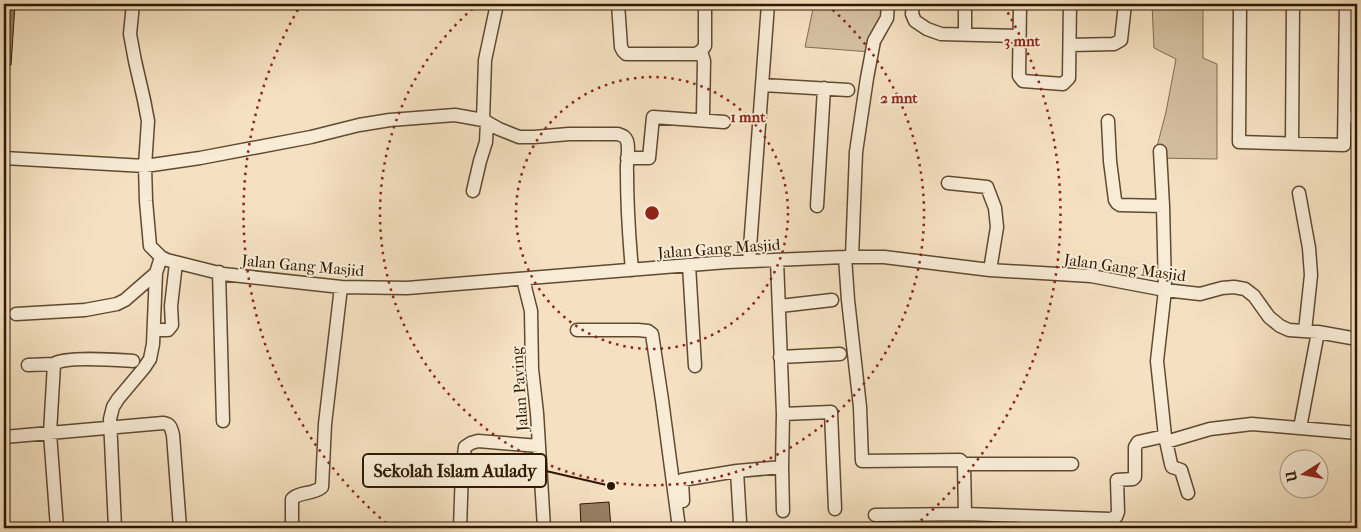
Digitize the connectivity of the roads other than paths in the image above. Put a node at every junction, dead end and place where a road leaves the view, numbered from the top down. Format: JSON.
{"nodes":[{"id":1,"x":133,"y":4,"type":"edge"},
{"id":2,"x":497,"y":4,"type":"edge"},
{"id":3,"x":618,"y":4,"type":"edge"},
{"id":4,"x":705,"y":4,"type":"edge"},
{"id":5,"x":768,"y":4,"type":"edge"},
{"id":6,"x":888,"y":4,"type":"edge"},
{"id":7,"x":913,"y":4,"type":"edge"},
{"id":8,"x":965,"y":4,"type":"edge"},
{"id":9,"x":1020,"y":4,"type":"edge"},
{"id":10,"x":1070,"y":4,"type":"edge"},
{"id":11,"x":1125,"y":4,"type":"edge"},
{"id":12,"x":1240,"y":4,"type":"edge"},
{"id":13,"x":1292,"y":4,"type":"edge"},
{"id":14,"x":1346,"y":4,"type":"edge"},
{"id":15,"x":965,"y":35,"type":"junction"},
{"id":16,"x":1019,"y":36,"type":"junction"},
{"id":17,"x":1070,"y":45,"type":"junction"},
{"id":18,"x":701,"y":51,"type":"junction"},
{"id":19,"x":763,"y":85,"type":"junction"},
{"id":20,"x":824,"y":88,"type":"junction"},
{"id":21,"x":848,"y":90,"type":"dead end"},
{"id":22,"x":704,"y":114,"type":"dead end"},
{"id":23,"x":485,"y":121,"type":"junction"},
{"id":24,"x":1108,"y":121,"type":"dead end"},
{"id":25,"x":724,"y":122,"type":"dead end"},
{"id":26,"x":1292,"y":144,"type":"junction"},
{"id":27,"x":1160,"y":152,"type":"dead end"},
{"id":28,"x":4,"y":158,"type":"edge"},
{"id":29,"x":627,"y":158,"type":"junction"},
{"id":30,"x":145,"y":166,"type":"junction"},
{"id":31,"x":948,"y":183,"type":"dead end"},
{"id":32,"x":473,"y":192,"type":"dead end"},
{"id":33,"x":1299,"y":193,"type":"dead end"},
{"id":34,"x":817,"y":206,"type":"dead end"},
{"id":35,"x":1163,"y":206,"type":"junction"},
{"id":36,"x":161,"y":257,"type":"junction"},
{"id":37,"x":848,"y":257,"type":"junction"},
{"id":38,"x":777,"y":260,"type":"junction"},
{"id":39,"x":749,"y":261,"type":"junction"},
{"id":40,"x":176,"y":262,"type":"junction"},
{"id":41,"x":688,"y":265,"type":"junction"},
{"id":42,"x":632,"y":270,"type":"junction"},
{"id":43,"x":990,"y":270,"type":"junction"},
{"id":44,"x":219,"y":272,"type":"junction"},
{"id":45,"x":156,"y":273,"type":"junction"},
{"id":46,"x":523,"y":279,"type":"junction"},
{"id":47,"x":341,"y":287,"type":"junction"},
{"id":48,"x":1165,"y":290,"type":"junction"},
{"id":49,"x":832,"y":300,"type":"dead end"},
{"id":50,"x":780,"y":306,"type":"junction"},
{"id":51,"x":16,"y":314,"type":"dead end"},
{"id":52,"x":161,"y":330,"type":"dead end"},
{"id":53,"x":577,"y":330,"type":"dead end"},
{"id":54,"x":1305,"y":331,"type":"junction"},
{"id":55,"x":1318,"y":332,"type":"junction"},
{"id":56,"x":1357,"y":336,"type":"edge"},
{"id":57,"x":840,"y":354,"type":"dead end"},
{"id":58,"x":780,"y":358,"type":"junction"},
{"id":59,"x":134,"y":361,"type":"dead end"},
{"id":60,"x":28,"y":364,"type":"dead end"},
{"id":61,"x":54,"y":364,"type":"junction"},
{"id":62,"x":695,"y":366,"type":"dead end"},
{"id":63,"x":783,"y":414,"type":"junction"},
{"id":64,"x":222,"y":421,"type":"dead end"},
{"id":65,"x":111,"y":428,"type":"junction"},
{"id":66,"x":1300,"y":428,"type":"junction"},
{"id":67,"x":50,"y":434,"type":"junction"},
{"id":68,"x":1357,"y":434,"type":"edge"},
{"id":69,"x":4,"y":437,"type":"edge"},
{"id":70,"x":1166,"y":439,"type":"junction"},
{"id":71,"x":540,"y":446,"type":"junction"},
{"id":72,"x":964,"y":464,"type":"junction"},
{"id":73,"x":1072,"y":464,"type":"dead end"},
{"id":74,"x":782,"y":467,"type":"junction"},
{"id":75,"x":737,"y":472,"type":"junction"},
{"id":76,"x":1188,"y":493,"type":"dead end"},
{"id":77,"x":835,"y":509,"type":"dead end"},
{"id":78,"x":783,"y":511,"type":"dead end"},
{"id":79,"x":964,"y":514,"type":"junction"},
{"id":80,"x":875,"y":515,"type":"dead end"},
{"id":81,"x":740,"y":522,"type":"dead end"},
{"id":82,"x":57,"y":528,"type":"edge"},
{"id":83,"x":115,"y":528,"type":"edge"},
{"id":84,"x":180,"y":528,"type":"edge"},
{"id":85,"x":292,"y":528,"type":"edge"},
{"id":86,"x":460,"y":528,"type":"edge"},
{"id":87,"x":544,"y":528,"type":"edge"},
{"id":88,"x":679,"y":528,"type":"edge"},
{"id":89,"x":686,"y":528,"type":"edge"}],
"edges":[{"from":1,"to":30,"type":"street"},
{"from":2,"to":23,"type":"street"},
{"from":3,"to":18,"type":"street"},
{"from":4,"to":18,"type":"street"},
{"from":5,"to":19,"type":"street"},
{"from":6,"to":37,"type":"street"},
{"from":7,"to":15,"type":"street"},
{"from":8,"to":15,"type":"street"},
{"from":9,"to":16,"type":"street"},
{"from":10,"to":17,"type":"street"},
{"from":11,"to":17,"type":"street"},
{"from":12,"to":26,"type":"street"},
{"from":13,"to":26,"type":"street"},
{"from":14,"to":26,"type":"street"},
{"from":15,"to":16,"type":"street"},
{"from":16,"to":17,"type":"street"},
{"from":18,"to":22,"type":"street"},
{"from":19,"to":20,"type":"street"},
{"from":19,"to":39,"type":"street"},
{"from":20,"to":21,"type":"street"},
{"from":20,"to":34,"type":"street"},
{"from":23,"to":29,"type":"street"},
{"from":23,"to":30,"type":"street"},
{"from":23,"to":32,"type":"street"},
{"from":24,"to":35,"type":"street"},
{"from":25,"to":29,"type":"street"},
{"from":27,"to":35,"type":"street"},
{"from":28,"to":30,"type":"street"},
{"from":29,"to":42,"type":"street"},
{"from":30,"to":36,"type":"street"},
{"from":31,"to":43,"type":"street"},
{"from":33,"to":54,"type":"street"},
{"from":35,"to":48,"type":"street"},
{"from":36,"to":40,"type":"street","name":"Jalan Gang Masjid"},
{"from":36,"to":45,"type":"street"},
{"from":37,"to":38,"type":"street","name":"Jalan Gang Masjid"},
{"from":37,"to":43,"type":"street","name":"Jalan Gang Masjid"},
{"from":37,"to":72,"type":"street"},
{"from":38,"to":39,"type":"street","name":"Jalan Gang Masjid"},
{"from":38,"to":50,"type":"street"},
{"from":39,"to":41,"type":"street","name":"Jalan Gang Masjid"},
{"from":40,"to":44,"type":"street","name":"Jalan Gang Masjid"},
{"from":40,"to":52,"type":"street"},
{"from":41,"to":42,"type":"street","name":"Jalan Gang Masjid"},
{"from":41,"to":62,"type":"street"},
{"from":42,"to":46,"type":"street","name":"Jalan Gang Masjid"},
{"from":43,"to":48,"type":"street","name":"Jalan Gang Masjid"},
{"from":44,"to":47,"type":"street","name":"Jalan Gang Masjid"},
{"from":44,"to":64,"type":"street"},
{"from":45,"to":51,"type":"street"},
{"from":45,"to":65,"type":"street"},
{"from":46,"to":47,"type":"street","name":"Jalan Gang Masjid"},
{"from":46,"to":71,"type":"street","name":"Jalan Paving"},
{"from":47,"to":85,"type":"street"},
{"from":48,"to":54,"type":"street","name":"Jalan Gang Masjid"},
{"from":48,"to":70,"type":"street"},
{"from":49,"to":50,"type":"street"},
{"from":50,"to":58,"type":"street"},
{"from":53,"to":88,"type":"street"},
{"from":54,"to":55,"type":"street","name":"Jalan Gang Masjid"},
{"from":55,"to":56,"type":"street","name":"Jalan Gang Masjid"},
{"from":55,"to":66,"type":"street"},
{"from":57,"to":58,"type":"street"},
{"from":58,"to":63,"type":"street"},
{"from":59,"to":61,"type":"street"},
{"from":60,"to":61,"type":"street"},
{"from":61,"to":67,"type":"street"},
{"from":63,"to":74,"type":"street"},
{"from":63,"to":77,"type":"street"},
{"from":65,"to":67,"type":"street"},
{"from":65,"to":83,"type":"street"},
{"from":65,"to":84,"type":"street"},
{"from":66,"to":68,"type":"street"},
{"from":66,"to":70,"type":"street"},
{"from":67,"to":69,"type":"street"},
{"from":67,"to":82,"type":"street"},
{"from":70,"to":76,"type":"street"},
{"from":70,"to":79,"type":"street"},
{"from":71,"to":86,"type":"street"},
{"from":71,"to":87,"type":"street","name":"Jalan Paving"},
{"from":72,"to":73,"type":"street"},
{"from":72,"to":79,"type":"street"},
{"from":74,"to":75,"type":"street"},
{"from":74,"to":78,"type":"street"},
{"from":75,"to":81,"type":"street"},
{"from":75,"to":89,"type":"street"},
{"from":79,"to":80,"type":"street"}]}
